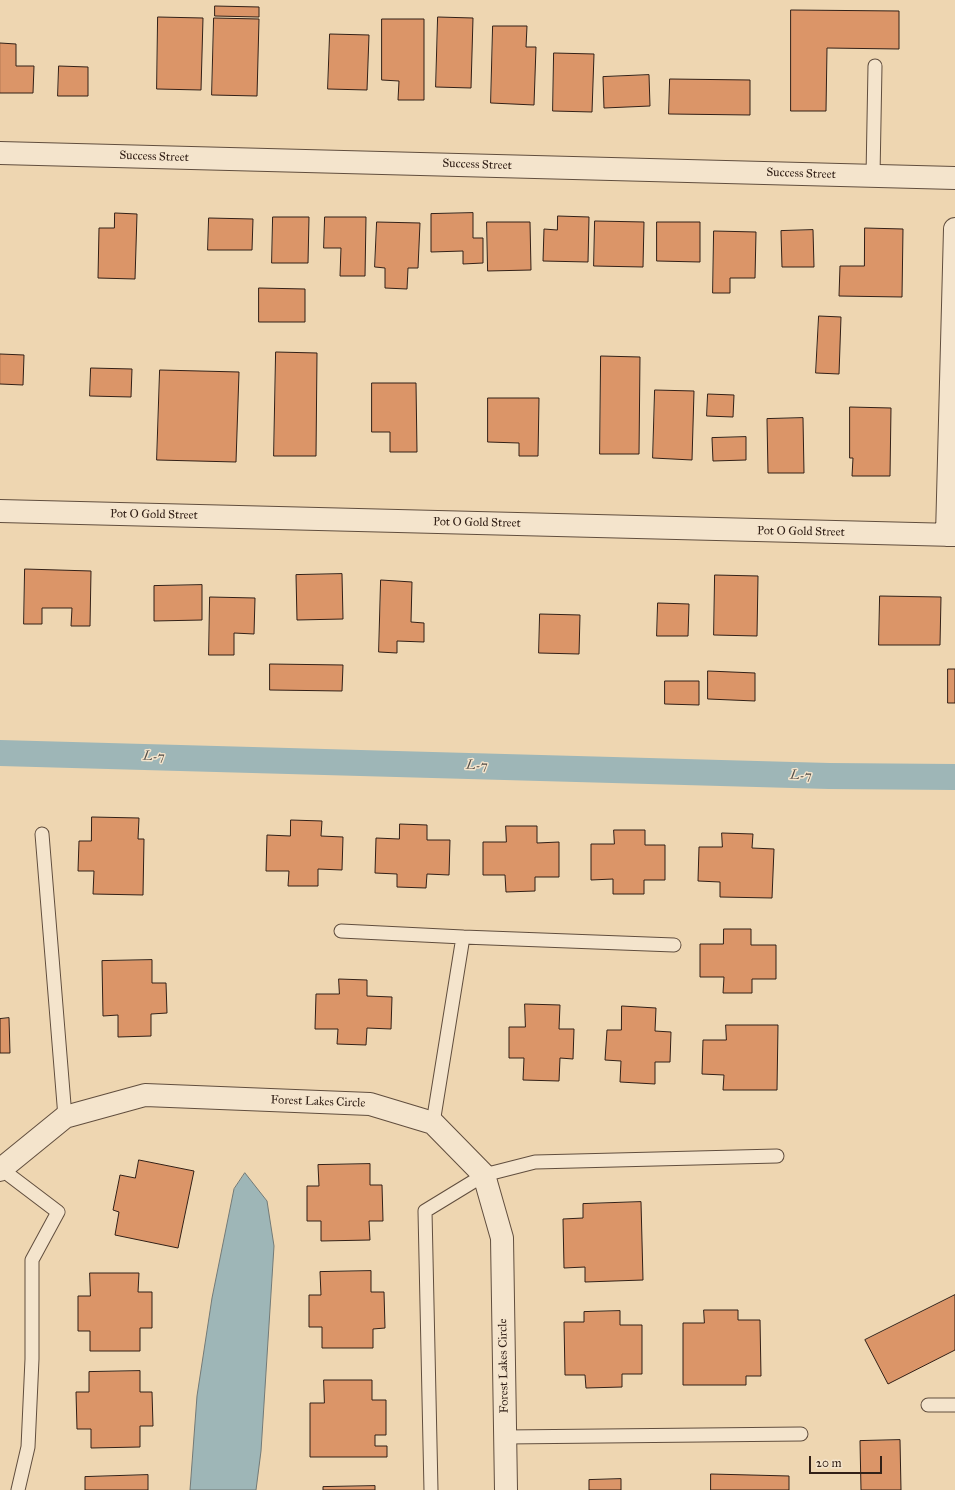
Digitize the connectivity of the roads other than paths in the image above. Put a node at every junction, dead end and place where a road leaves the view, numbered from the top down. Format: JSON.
{"nodes":[{"id":1,"x":875,"y":66,"type":"dead end"},
{"id":2,"x":0,"y":153,"type":"edge"},
{"id":3,"x":873,"y":176,"type":"junction"},
{"id":4,"x":955,"y":178,"type":"edge"},
{"id":5,"x":955,"y":229,"type":"edge"},
{"id":6,"x":0,"y":511,"type":"edge"},
{"id":7,"x":951,"y":535,"type":"edge"},
{"id":8,"x":42,"y":834,"type":"dead end"},
{"id":9,"x":341,"y":931,"type":"dead end"},
{"id":10,"x":463,"y":937,"type":"junction"},
{"id":11,"x":674,"y":944,"type":"dead end"},
{"id":12,"x":65,"y":1117,"type":"junction"},
{"id":13,"x":434,"y":1123,"type":"junction"},
{"id":14,"x":777,"y":1156,"type":"dead end"},
{"id":15,"x":0,"y":1169,"type":"edge"},
{"id":16,"x":484,"y":1175,"type":"junction"},
{"id":17,"x":928,"y":1405,"type":"dead end"},
{"id":18,"x":955,"y":1405,"type":"edge"},
{"id":19,"x":801,"y":1434,"type":"dead end"},
{"id":20,"x":505,"y":1437,"type":"junction"},
{"id":21,"x":18,"y":1490,"type":"edge"},
{"id":22,"x":431,"y":1490,"type":"edge"},
{"id":23,"x":506,"y":1490,"type":"edge"}],
"edges":[{"from":1,"to":3,"type":"lane"},
{"from":2,"to":3,"type":"street","name":"Success Street"},
{"from":3,"to":4,"type":"street","name":"Success Street"},
{"from":5,"to":7,"type":"street"},
{"from":6,"to":7,"type":"street","name":"Pot O Gold Street"},
{"from":8,"to":12,"type":"lane"},
{"from":9,"to":10,"type":"lane"},
{"from":10,"to":11,"type":"lane"},
{"from":10,"to":13,"type":"lane"},
{"from":12,"to":13,"type":"street","name":"Forest Lakes Circle"},
{"from":12,"to":15,"type":"street","name":"Forest Lakes Circle"},
{"from":13,"to":16,"type":"street","name":"Forest Lakes Circle"},
{"from":14,"to":16,"type":"lane"},
{"from":15,"to":21,"type":"lane"},
{"from":16,"to":20,"type":"street","name":"Forest Lakes Circle"},
{"from":16,"to":22,"type":"lane"},
{"from":17,"to":18,"type":"lane"},
{"from":19,"to":20,"type":"lane"},
{"from":20,"to":23,"type":"street","name":"Forest Lakes Circle"}]}
